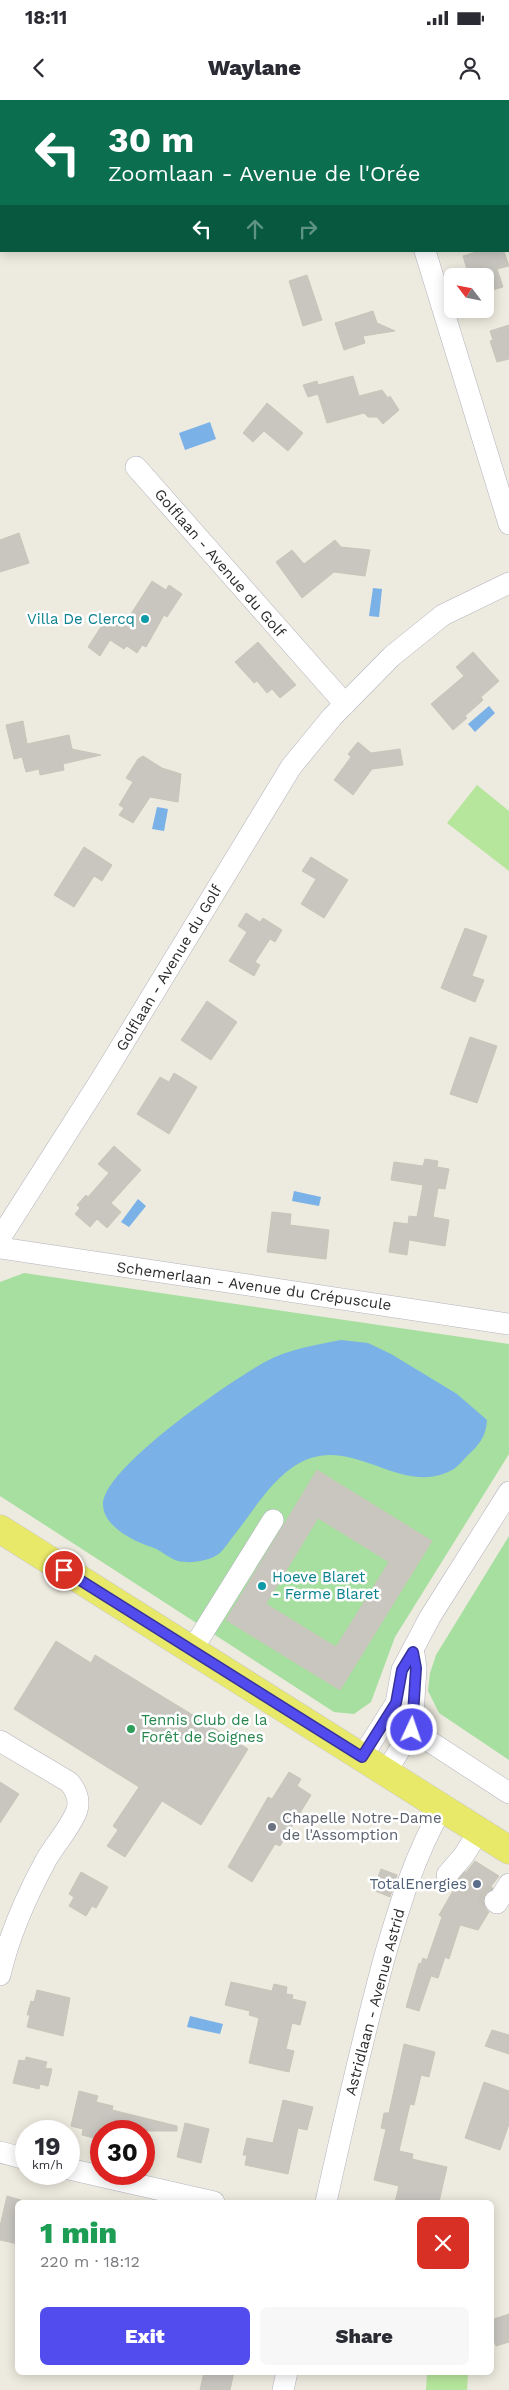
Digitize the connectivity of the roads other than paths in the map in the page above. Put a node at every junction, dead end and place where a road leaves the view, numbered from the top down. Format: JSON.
{"nodes":[{"id":1,"x":425,"y":252,"type":"edge"},
{"id":2,"x":136,"y":467,"type":"dead end"},
{"id":3,"x":509,"y":524,"type":"edge"},
{"id":4,"x":509,"y":583,"type":"edge"},
{"id":5,"x":345,"y":704,"type":"junction"},
{"id":6,"x":0,"y":1238,"type":"edge"},
{"id":7,"x":0,"y":1248,"type":"edge"},
{"id":8,"x":509,"y":1324,"type":"edge"},
{"id":9,"x":509,"y":1492,"type":"edge"},
{"id":10,"x":273,"y":1520,"type":"dead end"},
{"id":11,"x":0,"y":1529,"type":"edge"},
{"id":12,"x":192,"y":1650,"type":"junction"},
{"id":13,"x":413,"y":1652,"type":"junction"},
{"id":14,"x":412,"y":1730,"type":"junction"},
{"id":15,"x":0,"y":1741,"type":"edge"},
{"id":16,"x":362,"y":1757,"type":"junction"},
{"id":17,"x":386,"y":1772,"type":"junction"},
{"id":18,"x":509,"y":1793,"type":"edge"},
{"id":19,"x":442,"y":1808,"type":"junction"},
{"id":20,"x":479,"y":1831,"type":"junction"},
{"id":21,"x":509,"y":1850,"type":"edge"},
{"id":22,"x":414,"y":1866,"type":"junction"},
{"id":23,"x":509,"y":1884,"type":"edge"},
{"id":24,"x":495,"y":1901,"type":"dead end"},
{"id":25,"x":0,"y":1975,"type":"edge"},
{"id":26,"x":0,"y":2152,"type":"edge"},
{"id":27,"x":15,"y":2156,"type":"edge"},
{"id":28,"x":80,"y":2171,"type":"edge"},
{"id":29,"x":205,"y":2200,"type":"edge"},
{"id":30,"x":326,"y":2200,"type":"edge"},
{"id":31,"x":286,"y":2375,"type":"edge"},
{"id":32,"x":283,"y":2390,"type":"edge"}],
"edges":[{"from":1,"to":3,"type":"street"},
{"from":2,"to":5,"type":"street","name":"Golflaan - Avenue du Golf"},
{"from":4,"to":5,"type":"street","name":"Golflaan - Avenue du Golf"},
{"from":5,"to":6,"type":"street","name":"Golflaan - Avenue du Golf"},
{"from":7,"to":8,"type":"street","name":"Schemerlaan - Avenue du Crépuscule"},
{"from":9,"to":13,"type":"street"},
{"from":10,"to":12,"type":"street"},
{"from":11,"to":12,"type":"main road"},
{"from":12,"to":16,"type":"main road"},
{"from":13,"to":14,"type":"street"},
{"from":13,"to":16,"type":"street"},
{"from":14,"to":17,"type":"street"},
{"from":14,"to":18,"type":"street"},
{"from":15,"to":25,"type":"street"},
{"from":16,"to":17,"type":"main road"},
{"from":17,"to":19,"type":"main road"},
{"from":19,"to":20,"type":"main road"},
{"from":19,"to":22,"type":"street","name":"Astridlaan - Avenue Astrid"},
{"from":20,"to":21,"type":"main road"},
{"from":20,"to":22,"type":"street"},
{"from":22,"to":30,"type":"street","name":"Astridlaan - Avenue Astrid"},
{"from":23,"to":24,"type":"street"},
{"from":26,"to":27,"type":"street"},
{"from":28,"to":29,"type":"street"},
{"from":31,"to":32,"type":"street"}]}
